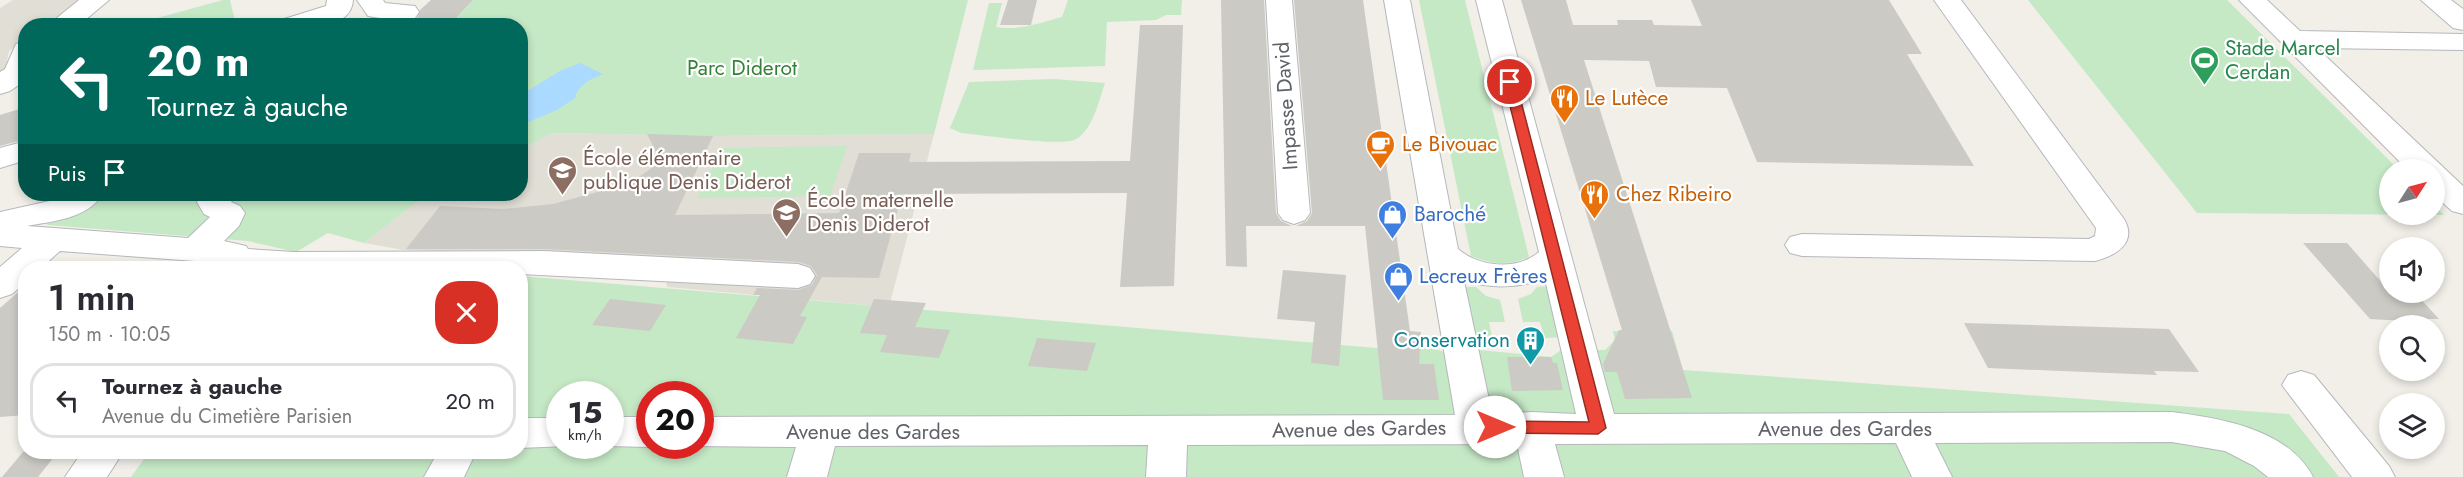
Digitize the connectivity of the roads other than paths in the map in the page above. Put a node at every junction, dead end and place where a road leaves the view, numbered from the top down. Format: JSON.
{"nodes":[{"id":1,"x":96,"y":0,"type":"edge"},
{"id":2,"x":315,"y":0,"type":"edge"},
{"id":3,"x":340,"y":0,"type":"edge"},
{"id":4,"x":370,"y":0,"type":"edge"},
{"id":5,"x":1279,"y":0,"type":"edge"},
{"id":6,"x":1397,"y":0,"type":"edge"},
{"id":7,"x":1489,"y":0,"type":"edge"},
{"id":8,"x":1947,"y":0,"type":"edge"},
{"id":9,"x":2252,"y":0,"type":"edge"},
{"id":10,"x":2434,"y":0,"type":"edge"},
{"id":11,"x":406,"y":13,"type":"edge"},
{"id":12,"x":71,"y":18,"type":"edge"},
{"id":13,"x":283,"y":18,"type":"edge"},
{"id":14,"x":288,"y":18,"type":"edge"},
{"id":15,"x":2463,"y":22,"type":"edge"},
{"id":16,"x":2293,"y":39,"type":"junction"},
{"id":17,"x":2463,"y":42,"type":"edge"},
{"id":18,"x":18,"y":70,"type":"edge"},
{"id":19,"x":0,"y":85,"type":"edge"},
{"id":20,"x":18,"y":152,"type":"edge"},
{"id":21,"x":0,"y":158,"type":"edge"},
{"id":22,"x":2416,"y":159,"type":"edge"},
{"id":23,"x":2445,"y":187,"type":"edge"},
{"id":24,"x":0,"y":200,"type":"edge"},
{"id":25,"x":18,"y":200,"type":"edge"},
{"id":26,"x":79,"y":201,"type":"edge"},
{"id":27,"x":214,"y":201,"type":"edge"},
{"id":28,"x":2463,"y":204,"type":"edge"},
{"id":29,"x":1294,"y":213,"type":"dead end"},
{"id":30,"x":0,"y":225,"type":"edge"},
{"id":31,"x":0,"y":235,"type":"edge"},
{"id":32,"x":53,"y":239,"type":"junction"},
{"id":33,"x":1802,"y":245,"type":"dead end"},
{"id":34,"x":195,"y":250,"type":"junction"},
{"id":35,"x":1442,"y":254,"type":"junction"},
{"id":36,"x":1556,"y":255,"type":"junction"},
{"id":37,"x":28,"y":261,"type":"edge"},
{"id":38,"x":235,"y":261,"type":"edge"},
{"id":39,"x":528,"y":262,"type":"edge"},
{"id":40,"x":18,"y":270,"type":"edge"},
{"id":41,"x":798,"y":276,"type":"dead end"},
{"id":42,"x":0,"y":286,"type":"edge"},
{"id":43,"x":2301,"y":386,"type":"dead end"},
{"id":44,"x":1476,"y":427,"type":"junction"},
{"id":45,"x":1533,"y":427,"type":"junction"},
{"id":46,"x":1598,"y":428,"type":"junction"},
{"id":47,"x":1910,"y":429,"type":"junction"},
{"id":48,"x":714,"y":432,"type":"edge"},
{"id":49,"x":820,"y":432,"type":"junction"},
{"id":50,"x":1168,"y":432,"type":"junction"},
{"id":51,"x":528,"y":433,"type":"edge"},
{"id":52,"x":546,"y":433,"type":"edge"},
{"id":53,"x":99,"y":459,"type":"edge"},
{"id":54,"x":454,"y":459,"type":"edge"},
{"id":55,"x":86,"y":477,"type":"edge"},
{"id":56,"x":444,"y":477,"type":"edge"},
{"id":57,"x":807,"y":477,"type":"edge"},
{"id":58,"x":1166,"y":477,"type":"edge"},
{"id":59,"x":1544,"y":477,"type":"edge"},
{"id":60,"x":1932,"y":477,"type":"edge"},
{"id":61,"x":2293,"y":477,"type":"edge"},
{"id":62,"x":2375,"y":477,"type":"edge"}],
"edges":[{"from":1,"to":12,"type":"street"},
{"from":2,"to":13,"type":"street"},
{"from":3,"to":14,"type":"street"},
{"from":4,"to":11,"type":"street"},
{"from":5,"to":29,"type":"street","name":"Impasse David"},
{"from":6,"to":35,"type":"street"},
{"from":7,"to":36,"type":"street"},
{"from":8,"to":33,"type":"street"},
{"from":9,"to":16,"type":"street"},
{"from":10,"to":15,"type":"street"},
{"from":16,"to":17,"type":"street"},
{"from":16,"to":22,"type":"street"},
{"from":18,"to":19,"type":"street"},
{"from":20,"to":21,"type":"street"},
{"from":23,"to":28,"type":"street"},
{"from":24,"to":25,"type":"street"},
{"from":26,"to":30,"type":"street"},
{"from":27,"to":34,"type":"street"},
{"from":31,"to":32,"type":"street"},
{"from":32,"to":34,"type":"street"},
{"from":32,"to":37,"type":"street"},
{"from":34,"to":38,"type":"street"},
{"from":35,"to":36,"type":"street"},
{"from":35,"to":44,"type":"street"},
{"from":36,"to":46,"type":"street"},
{"from":39,"to":41,"type":"street"},
{"from":40,"to":42,"type":"street"},
{"from":43,"to":62,"type":"street"},
{"from":44,"to":45,"type":"street","name":"Avenue des Gardes"},
{"from":44,"to":50,"type":"street","name":"Avenue des Gardes"},
{"from":45,"to":46,"type":"street","name":"Avenue des Gardes"},
{"from":45,"to":59,"type":"street"},
{"from":46,"to":47,"type":"street","name":"Avenue des Gardes"},
{"from":47,"to":60,"type":"street"},
{"from":47,"to":61,"type":"street","name":"Avenue des Gardes"},
{"from":48,"to":49,"type":"street","name":"Avenue des Gardes"},
{"from":49,"to":50,"type":"street","name":"Avenue des Gardes"},
{"from":49,"to":57,"type":"street"},
{"from":50,"to":58,"type":"street"},
{"from":51,"to":52,"type":"street"},
{"from":53,"to":55,"type":"street"},
{"from":54,"to":56,"type":"street"}]}
